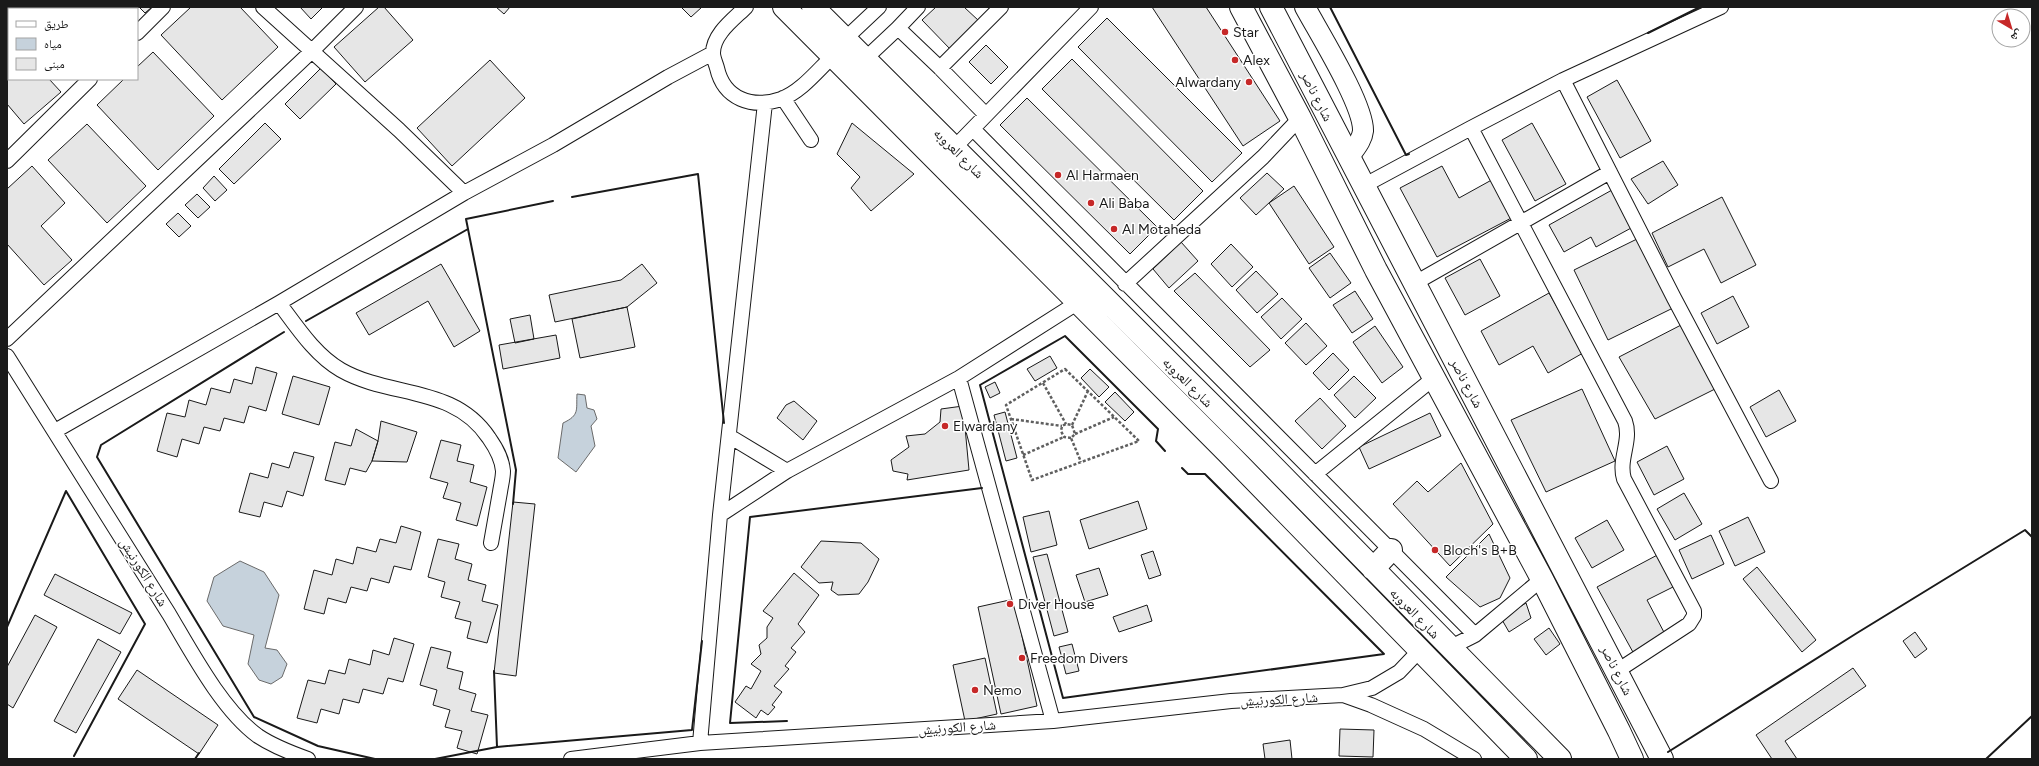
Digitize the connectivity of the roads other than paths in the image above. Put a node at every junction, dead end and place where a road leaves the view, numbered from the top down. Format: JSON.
{"nodes":[{"id":1,"x":163,"y":7,"type":"edge"},
{"id":2,"x":263,"y":7,"type":"edge"},
{"id":3,"x":356,"y":7,"type":"edge"},
{"id":4,"x":746,"y":7,"type":"edge"},
{"id":5,"x":784,"y":7,"type":"edge"},
{"id":6,"x":813,"y":7,"type":"edge"},
{"id":7,"x":879,"y":7,"type":"edge"},
{"id":8,"x":918,"y":7,"type":"edge"},
{"id":9,"x":1001,"y":7,"type":"edge"},
{"id":10,"x":1091,"y":7,"type":"edge"},
{"id":11,"x":1241,"y":7,"type":"edge"},
{"id":12,"x":1271,"y":7,"type":"edge"},
{"id":13,"x":1305,"y":7,"type":"edge"},
{"id":14,"x":1721,"y":7,"type":"edge"},
{"id":15,"x":898,"y":28,"type":"junction"},
{"id":16,"x":138,"y":32,"type":"edge"},
{"id":17,"x":839,"y":48,"type":"junction"},
{"id":18,"x":311,"y":52,"type":"junction"},
{"id":19,"x":713,"y":53,"type":"junction"},
{"id":20,"x":865,"y":59,"type":"junction"},
{"id":21,"x":940,"y":68,"type":"junction"},
{"id":22,"x":89,"y":80,"type":"edge"},
{"id":23,"x":1563,"y":80,"type":"junction"},
{"id":24,"x":783,"y":98,"type":"junction"},
{"id":25,"x":765,"y":103,"type":"junction"},
{"id":26,"x":986,"y":115,"type":"junction"},
{"id":27,"x":1300,"y":118,"type":"junction"},
{"id":28,"x":1471,"y":128,"type":"junction"},
{"id":29,"x":972,"y":129,"type":"junction"},
{"id":30,"x":811,"y":140,"type":"dead end"},
{"id":31,"x":954,"y":148,"type":"junction"},
{"id":32,"x":1349,"y":157,"type":"junction"},
{"id":33,"x":7,"y":162,"type":"edge"},
{"id":34,"x":1610,"y":172,"type":"junction"},
{"id":35,"x":1363,"y":186,"type":"junction"},
{"id":36,"x":464,"y":193,"type":"junction"},
{"id":37,"x":1522,"y":222,"type":"junction"},
{"id":38,"x":1415,"y":283,"type":"junction"},
{"id":39,"x":1125,"y":284,"type":"junction"},
{"id":40,"x":279,"y":303,"type":"junction"},
{"id":41,"x":1077,"y":303,"type":"junction"},
{"id":42,"x":1438,"y":328,"type":"junction"},
{"id":43,"x":7,"y":339,"type":"edge"},
{"id":44,"x":1414,"y":340,"type":"junction"},
{"id":45,"x":7,"y":356,"type":"edge"},
{"id":46,"x":959,"y":378,"type":"junction"},
{"id":47,"x":1434,"y":378,"type":"junction"},
{"id":48,"x":1201,"y":395,"type":"junction"},
{"id":49,"x":1186,"y":411,"type":"junction"},
{"id":50,"x":55,"y":431,"type":"junction"},
{"id":51,"x":729,"y":436,"type":"junction"},
{"id":52,"x":787,"y":471,"type":"junction"},
{"id":53,"x":1315,"y":474,"type":"junction"},
{"id":54,"x":1771,"y":480,"type":"dead end"},
{"id":55,"x":720,"y":515,"type":"junction"},
{"id":56,"x":490,"y":543,"type":"dead end"},
{"id":57,"x":1391,"y":550,"type":"junction"},
{"id":58,"x":1372,"y":569,"type":"junction"},
{"id":59,"x":1542,"y":579,"type":"junction"},
{"id":60,"x":1474,"y":635,"type":"junction"},
{"id":61,"x":1449,"y":648,"type":"junction"},
{"id":62,"x":1420,"y":650,"type":"junction"},
{"id":63,"x":1617,"y":670,"type":"junction"},
{"id":64,"x":1343,"y":695,"type":"junction"},
{"id":65,"x":1054,"y":721,"type":"junction"},
{"id":66,"x":700,"y":743,"type":"junction"},
{"id":67,"x":308,"y":759,"type":"edge"},
{"id":68,"x":571,"y":759,"type":"edge"},
{"id":69,"x":1474,"y":759,"type":"edge"},
{"id":70,"x":1526,"y":759,"type":"edge"},
{"id":71,"x":1560,"y":759,"type":"edge"},
{"id":72,"x":1632,"y":759,"type":"edge"},
{"id":73,"x":1662,"y":759,"type":"edge"}],
"edges":[{"from":1,"to":16,"type":"street"},
{"from":2,"to":18,"type":"street"},
{"from":3,"to":18,"type":"street"},
{"from":4,"to":19,"type":"street"},
{"from":5,"to":17,"type":"main road","name":"شارع العروبه"},
{"from":6,"to":17,"type":"main road","name":"شارع العروبه"},
{"from":7,"to":17,"type":"street"},
{"from":8,"to":15,"type":"street"},
{"from":9,"to":21,"type":"street"},
{"from":10,"to":26,"type":"street"},
{"from":11,"to":27,"type":"main road","name":"شارع ناصر"},
{"from":12,"to":32,"type":"main road","name":"شارع ناصر"},
{"from":13,"to":32,"type":"street"},
{"from":14,"to":23,"type":"street"},
{"from":15,"to":20,"type":"street"},
{"from":15,"to":21,"type":"street"},
{"from":17,"to":20,"type":"main road","name":"شارع العروبه"},
{"from":17,"to":24,"type":"street"},
{"from":17,"to":41,"type":"main road","name":"شارع العروبه"},
{"from":18,"to":36,"type":"street"},
{"from":18,"to":43,"type":"street"},
{"from":19,"to":25,"type":"street"},
{"from":19,"to":36,"type":"street"},
{"from":20,"to":31,"type":"main road","name":"شارع العروبه"},
{"from":21,"to":26,"type":"street"},
{"from":22,"to":33,"type":"street"},
{"from":23,"to":28,"type":"street"},
{"from":23,"to":34,"type":"street"},
{"from":24,"to":25,"type":"street"},
{"from":24,"to":30,"type":"street"},
{"from":25,"to":51,"type":"street"},
{"from":26,"to":29,"type":"street"},
{"from":27,"to":39,"type":"street"},
{"from":27,"to":44,"type":"main road","name":"شارع ناصر"},
{"from":28,"to":35,"type":"street"},
{"from":28,"to":37,"type":"street"},
{"from":29,"to":31,"type":"street"},
{"from":29,"to":39,"type":"street"},
{"from":31,"to":48,"type":"main road","name":"شارع العروبه"},
{"from":32,"to":35,"type":"main road","name":"شارع ناصر"},
{"from":34,"to":37,"type":"street"},
{"from":34,"to":54,"type":"street"},
{"from":35,"to":38,"type":"main road","name":"شارع ناصر"},
{"from":36,"to":40,"type":"street"},
{"from":37,"to":38,"type":"street"},
{"from":37,"to":63,"type":"street"},
{"from":38,"to":42,"type":"main road","name":"شارع ناصر"},
{"from":39,"to":53,"type":"street"},
{"from":40,"to":50,"type":"street"},
{"from":40,"to":56,"type":"street"},
{"from":41,"to":46,"type":"street"},
{"from":41,"to":49,"type":"main road","name":"شارع العروبه"},
{"from":42,"to":44,"type":"main road"},
{"from":42,"to":63,"type":"main road","name":"شارع ناصر"},
{"from":44,"to":47,"type":"main road","name":"شارع ناصر"},
{"from":45,"to":50,"type":"street","name":"شارع الكورنيش"},
{"from":46,"to":52,"type":"street"},
{"from":46,"to":65,"type":"street"},
{"from":47,"to":53,"type":"street"},
{"from":47,"to":59,"type":"main road","name":"شارع ناصر"},
{"from":48,"to":49,"type":"main road"},
{"from":48,"to":58,"type":"main road","name":"شارع العروبه"},
{"from":49,"to":62,"type":"main road","name":"شارع العروبه"},
{"from":50,"to":67,"type":"street","name":"شارع الكورنيش"},
{"from":51,"to":52,"type":"street"},
{"from":51,"to":55,"type":"street"},
{"from":52,"to":55,"type":"street"},
{"from":53,"to":57,"type":"street"},
{"from":55,"to":66,"type":"street"},
{"from":57,"to":58,"type":"main road"},
{"from":57,"to":60,"type":"street"},
{"from":58,"to":61,"type":"main road","name":"شارع العروبه"},
{"from":59,"to":60,"type":"street"},
{"from":59,"to":72,"type":"main road","name":"شارع ناصر"},
{"from":60,"to":61,"type":"street"},
{"from":61,"to":71,"type":"main road","name":"شارع العروبه"},
{"from":62,"to":64,"type":"street","name":"شارع الكورنيش"},
{"from":62,"to":70,"type":"main road","name":"شارع العروبه"},
{"from":63,"to":73,"type":"main road","name":"شارع ناصر"},
{"from":64,"to":65,"type":"street","name":"شارع الكورنيش"},
{"from":64,"to":69,"type":"street","name":"شارع الكورنيش"},
{"from":65,"to":66,"type":"street","name":"شارع الكورنيش"},
{"from":66,"to":68,"type":"street","name":"شارع الكورنيش"}]}
